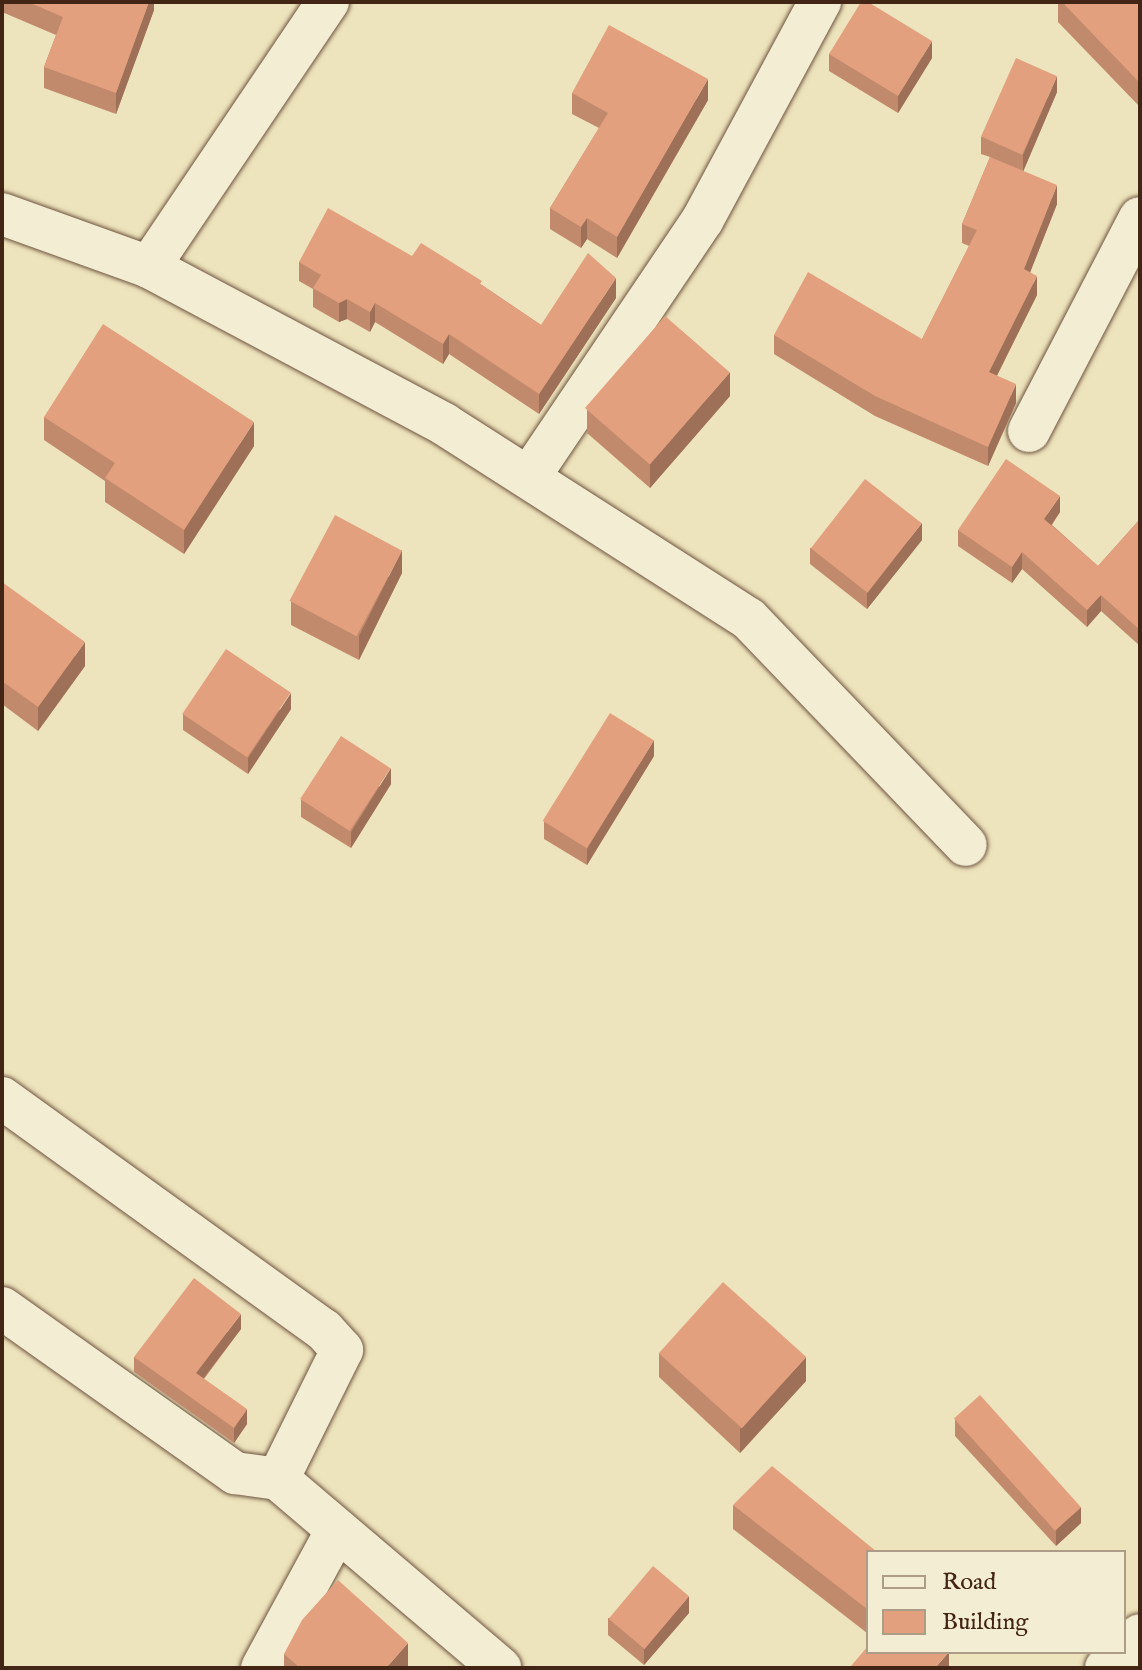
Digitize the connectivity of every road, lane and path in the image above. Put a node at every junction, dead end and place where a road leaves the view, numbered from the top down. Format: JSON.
{"nodes":[{"id":1,"x":328,"y":2,"type":"edge"},
{"id":2,"x":820,"y":2,"type":"edge"},
{"id":3,"x":2,"y":214,"type":"edge"},
{"id":4,"x":1140,"y":218,"type":"edge"},
{"id":5,"x":149,"y":267,"type":"junction"},
{"id":6,"x":1029,"y":431,"type":"dead end"},
{"id":7,"x":529,"y":477,"type":"junction"},
{"id":8,"x":966,"y":845,"type":"dead end"},
{"id":9,"x":2,"y":1098,"type":"edge"},
{"id":10,"x":2,"y":1308,"type":"edge"},
{"id":11,"x":278,"y":1479,"type":"junction"},
{"id":12,"x":337,"y":1530,"type":"junction"},
{"id":13,"x":1120,"y":1654,"type":"edge"},
{"id":14,"x":262,"y":1668,"type":"edge"},
{"id":15,"x":500,"y":1668,"type":"edge"},
{"id":16,"x":1106,"y":1668,"type":"edge"}],
"edges":[{"from":1,"to":5,"type":"street"},
{"from":2,"to":7,"type":"street"},
{"from":3,"to":5,"type":"street"},
{"from":4,"to":6,"type":"street"},
{"from":5,"to":7,"type":"street"},
{"from":7,"to":8,"type":"street"},
{"from":9,"to":11,"type":"street"},
{"from":10,"to":11,"type":"street"},
{"from":11,"to":12,"type":"street"},
{"from":12,"to":14,"type":"street"},
{"from":12,"to":15,"type":"street"},
{"from":13,"to":16,"type":"street"}]}
